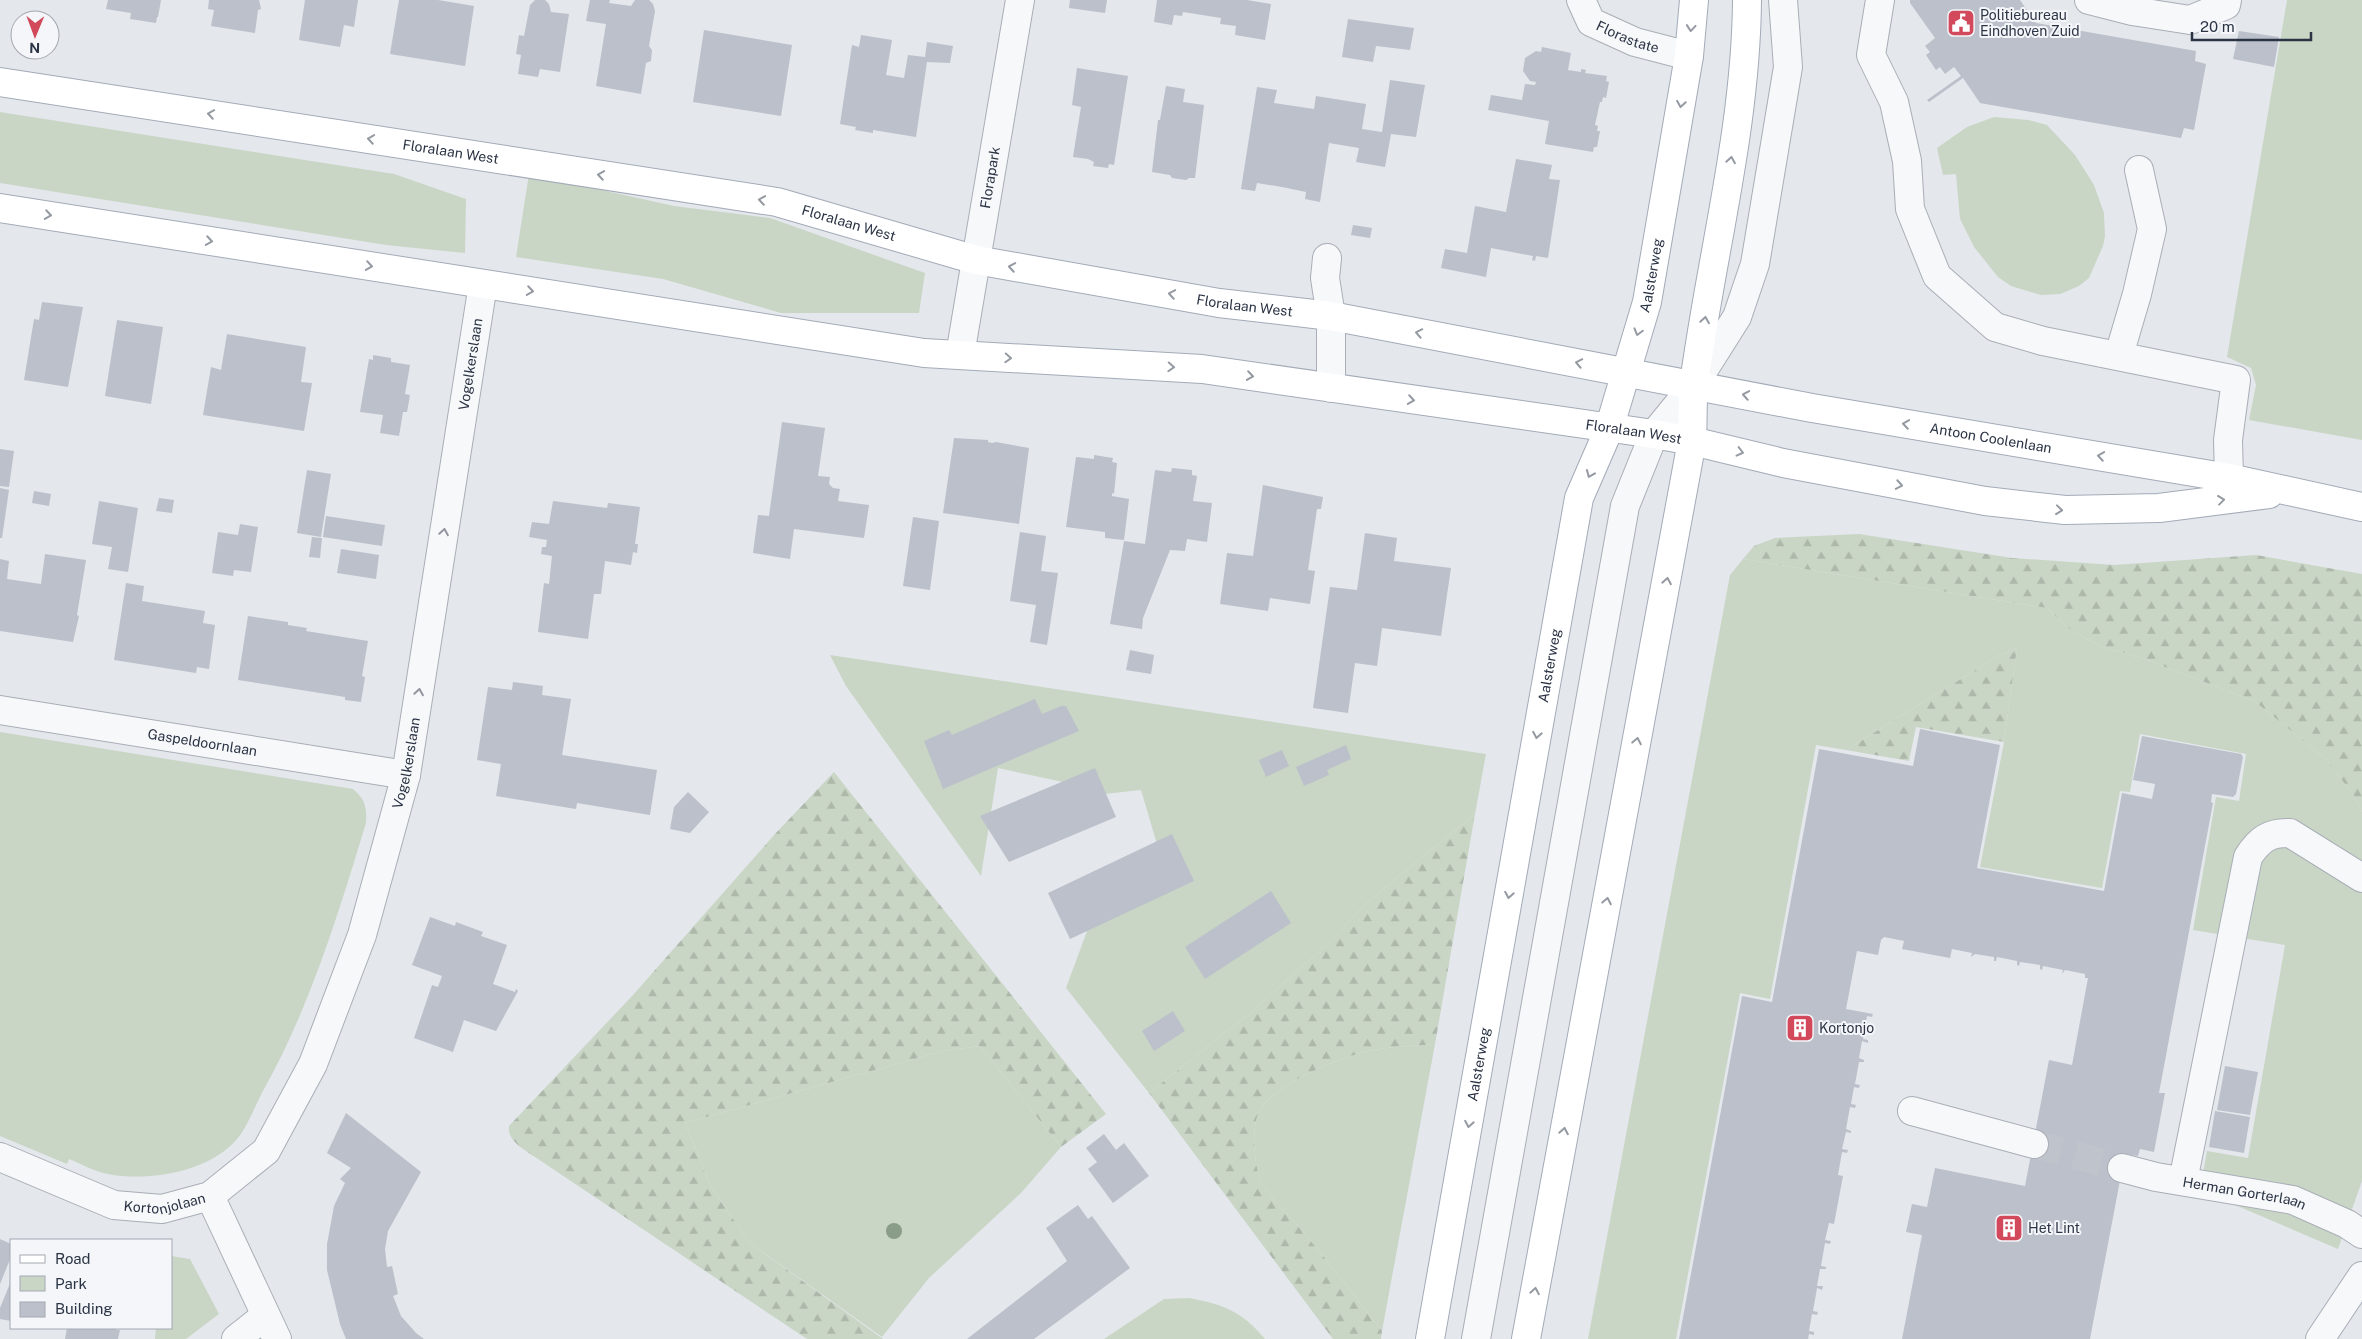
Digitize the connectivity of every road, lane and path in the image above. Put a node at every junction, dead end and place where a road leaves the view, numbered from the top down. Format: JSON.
{"nodes":[{"id":1,"x":1020,"y":0,"type":"edge"},
{"id":2,"x":1581,"y":0,"type":"edge"},
{"id":3,"x":1694,"y":0,"type":"edge"},
{"id":4,"x":1747,"y":0,"type":"edge"},
{"id":5,"x":1784,"y":0,"type":"edge"},
{"id":6,"x":1880,"y":0,"type":"edge"},
{"id":7,"x":2089,"y":0,"type":"edge"},
{"id":8,"x":2227,"y":0,"type":"edge"},
{"id":9,"x":1689,"y":56,"type":"junction"},
{"id":10,"x":0,"y":82,"type":"edge"},
{"id":11,"x":2139,"y":170,"type":"dead end"},
{"id":12,"x":0,"y":208,"type":"edge"},
{"id":13,"x":1327,"y":258,"type":"dead end"},
{"id":14,"x":976,"y":260,"type":"junction"},
{"id":15,"x":483,"y":284,"type":"junction"},
{"id":16,"x":1331,"y":316,"type":"junction"},
{"id":17,"x":960,"y":355,"type":"junction"},
{"id":18,"x":2119,"y":355,"type":"junction"},
{"id":19,"x":1627,"y":372,"type":"junction"},
{"id":20,"x":1694,"y":385,"type":"junction"},
{"id":21,"x":1331,"y":388,"type":"junction"},
{"id":22,"x":1609,"y":429,"type":"junction"},
{"id":23,"x":1654,"y":434,"type":"junction"},
{"id":24,"x":1692,"y":441,"type":"junction"},
{"id":25,"x":2228,"y":478,"type":"junction"},
{"id":26,"x":2286,"y":492,"type":"junction"},
{"id":27,"x":2362,"y":507,"type":"edge"},
{"id":28,"x":0,"y":710,"type":"edge"},
{"id":29,"x":406,"y":775,"type":"junction"},
{"id":30,"x":2362,"y":878,"type":"edge"},
{"id":31,"x":1912,"y":1111,"type":"dead end"},
{"id":32,"x":2034,"y":1144,"type":"tunnel mouth"},
{"id":33,"x":0,"y":1157,"type":"edge"},
{"id":34,"x":2122,"y":1168,"type":"tunnel mouth"},
{"id":35,"x":2183,"y":1181,"type":"junction"},
{"id":36,"x":210,"y":1196,"type":"junction"},
{"id":37,"x":2362,"y":1234,"type":"edge"},
{"id":38,"x":2362,"y":1276,"type":"edge"},
{"id":39,"x":271,"y":1327,"type":"edge"},
{"id":40,"x":236,"y":1339,"type":"edge"},
{"id":41,"x":1430,"y":1339,"type":"edge"},
{"id":42,"x":1476,"y":1339,"type":"edge"},
{"id":43,"x":1526,"y":1339,"type":"edge"},
{"id":44,"x":2320,"y":1339,"type":"edge"}],
"edges":[{"from":1,"to":14,"type":"street","name":"Florapark"},
{"from":2,"to":9,"type":"street","name":"Florastate"},
{"from":3,"to":9,"type":"main road","name":"Aalsterweg","one_way":true},
{"from":20,"to":4,"type":"main road","one_way":true},
{"from":5,"to":20,"type":"street"},
{"from":6,"to":18,"type":"street"},
{"from":7,"to":8,"type":"street"},
{"from":9,"to":19,"type":"main road","name":"Aalsterweg","one_way":true},
{"from":14,"to":10,"type":"main road","name":"Floralaan West","one_way":true},
{"from":11,"to":18,"type":"street"},
{"from":12,"to":15,"type":"main road","name":"Floralaan West","one_way":true},
{"from":13,"to":16,"type":"street"},
{"from":16,"to":14,"type":"main road","name":"Floralaan West","one_way":true},
{"from":14,"to":17,"type":"street","name":"Florapark"},
{"from":15,"to":17,"type":"main road","name":"Floralaan West","one_way":true},
{"from":29,"to":15,"type":"street","name":"Vogelkerslaan","one_way":true},
{"from":19,"to":16,"type":"main road","name":"Floralaan West","one_way":true},
{"from":16,"to":21,"type":"street"},
{"from":17,"to":21,"type":"main road","name":"Floralaan West","one_way":true},
{"from":18,"to":25,"type":"street"},
{"from":19,"to":20,"type":"main road","name":"Floralaan West"},
{"from":19,"to":22,"type":"main road","name":"Aalsterweg"},
{"from":20,"to":23,"type":"street"},
{"from":20,"to":24,"type":"main road"},
{"from":25,"to":20,"type":"main road","name":"Antoon Coolenlaan","one_way":true},
{"from":21,"to":22,"type":"main road","name":"Floralaan West","one_way":true},
{"from":22,"to":23,"type":"main road","name":"Floralaan West"},
{"from":22,"to":41,"type":"main road","name":"Aalsterweg","one_way":true},
{"from":23,"to":24,"type":"main road","name":"Floralaan West"},
{"from":23,"to":42,"type":"street"},
{"from":24,"to":26,"type":"main road","name":"Antoon Coolenlaan","one_way":true},
{"from":43,"to":24,"type":"main road","one_way":true},
{"from":25,"to":26,"type":"main road","name":"Antoon Coolenlaan"},
{"from":26,"to":27,"type":"main road","name":"Antoon Coolenlaan"},
{"from":28,"to":29,"type":"street","name":"Gaspeldoornlaan"},
{"from":29,"to":36,"type":"street","name":"Vogelkerslaan"},
{"from":30,"to":35,"type":"street"},
{"from":31,"to":32,"type":"street"},
{"from":33,"to":36,"type":"street","name":"Kortonjolaan"},
{"from":34,"to":35,"type":"street","name":"Herman Gorterlaan"},
{"from":35,"to":37,"type":"street","name":"Herman Gorterlaan"},
{"from":36,"to":39,"type":"street","name":"Kortonjolaan"},
{"from":38,"to":44,"type":"street"},
{"from":39,"to":40,"type":"street"}]}
